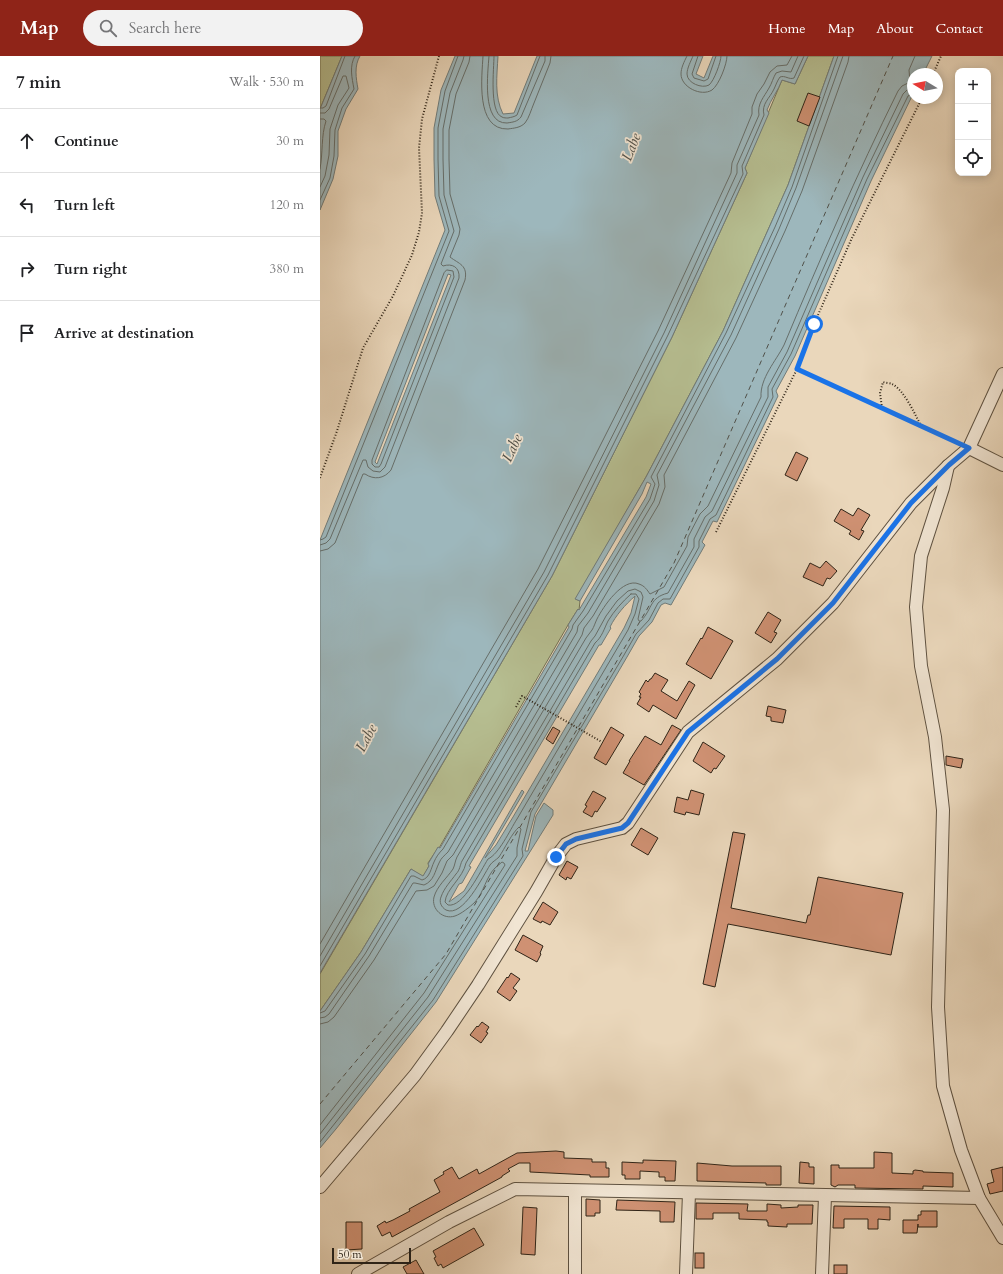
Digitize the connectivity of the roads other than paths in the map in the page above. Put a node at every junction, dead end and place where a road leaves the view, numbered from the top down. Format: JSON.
{"nodes":[{"id":1,"x":1003,"y":374,"type":"edge"},
{"id":2,"x":969,"y":448,"type":"junction"},
{"id":3,"x":949,"y":465,"type":"junction"},
{"id":4,"x":1003,"y":465,"type":"edge"},
{"id":5,"x":320,"y":1187,"type":"edge"},
{"id":6,"x":575,"y":1190,"type":"junction"},
{"id":7,"x":689,"y":1193,"type":"junction"},
{"id":8,"x":825,"y":1196,"type":"junction"},
{"id":9,"x":979,"y":1198,"type":"junction"},
{"id":10,"x":1003,"y":1238,"type":"edge"},
{"id":11,"x":358,"y":1274,"type":"edge"},
{"id":12,"x":574,"y":1274,"type":"edge"},
{"id":13,"x":686,"y":1274,"type":"edge"},
{"id":14,"x":822,"y":1274,"type":"edge"}],
"edges":[{"from":1,"to":2,"type":"street"},
{"from":2,"to":3,"type":"street"},
{"from":2,"to":4,"type":"street"},
{"from":3,"to":5,"type":"street"},
{"from":3,"to":9,"type":"street"},
{"from":6,"to":7,"type":"street"},
{"from":6,"to":11,"type":"street"},
{"from":6,"to":12,"type":"street"},
{"from":7,"to":8,"type":"street"},
{"from":7,"to":13,"type":"street"},
{"from":8,"to":9,"type":"street"},
{"from":8,"to":14,"type":"street"},
{"from":9,"to":10,"type":"street"}]}
